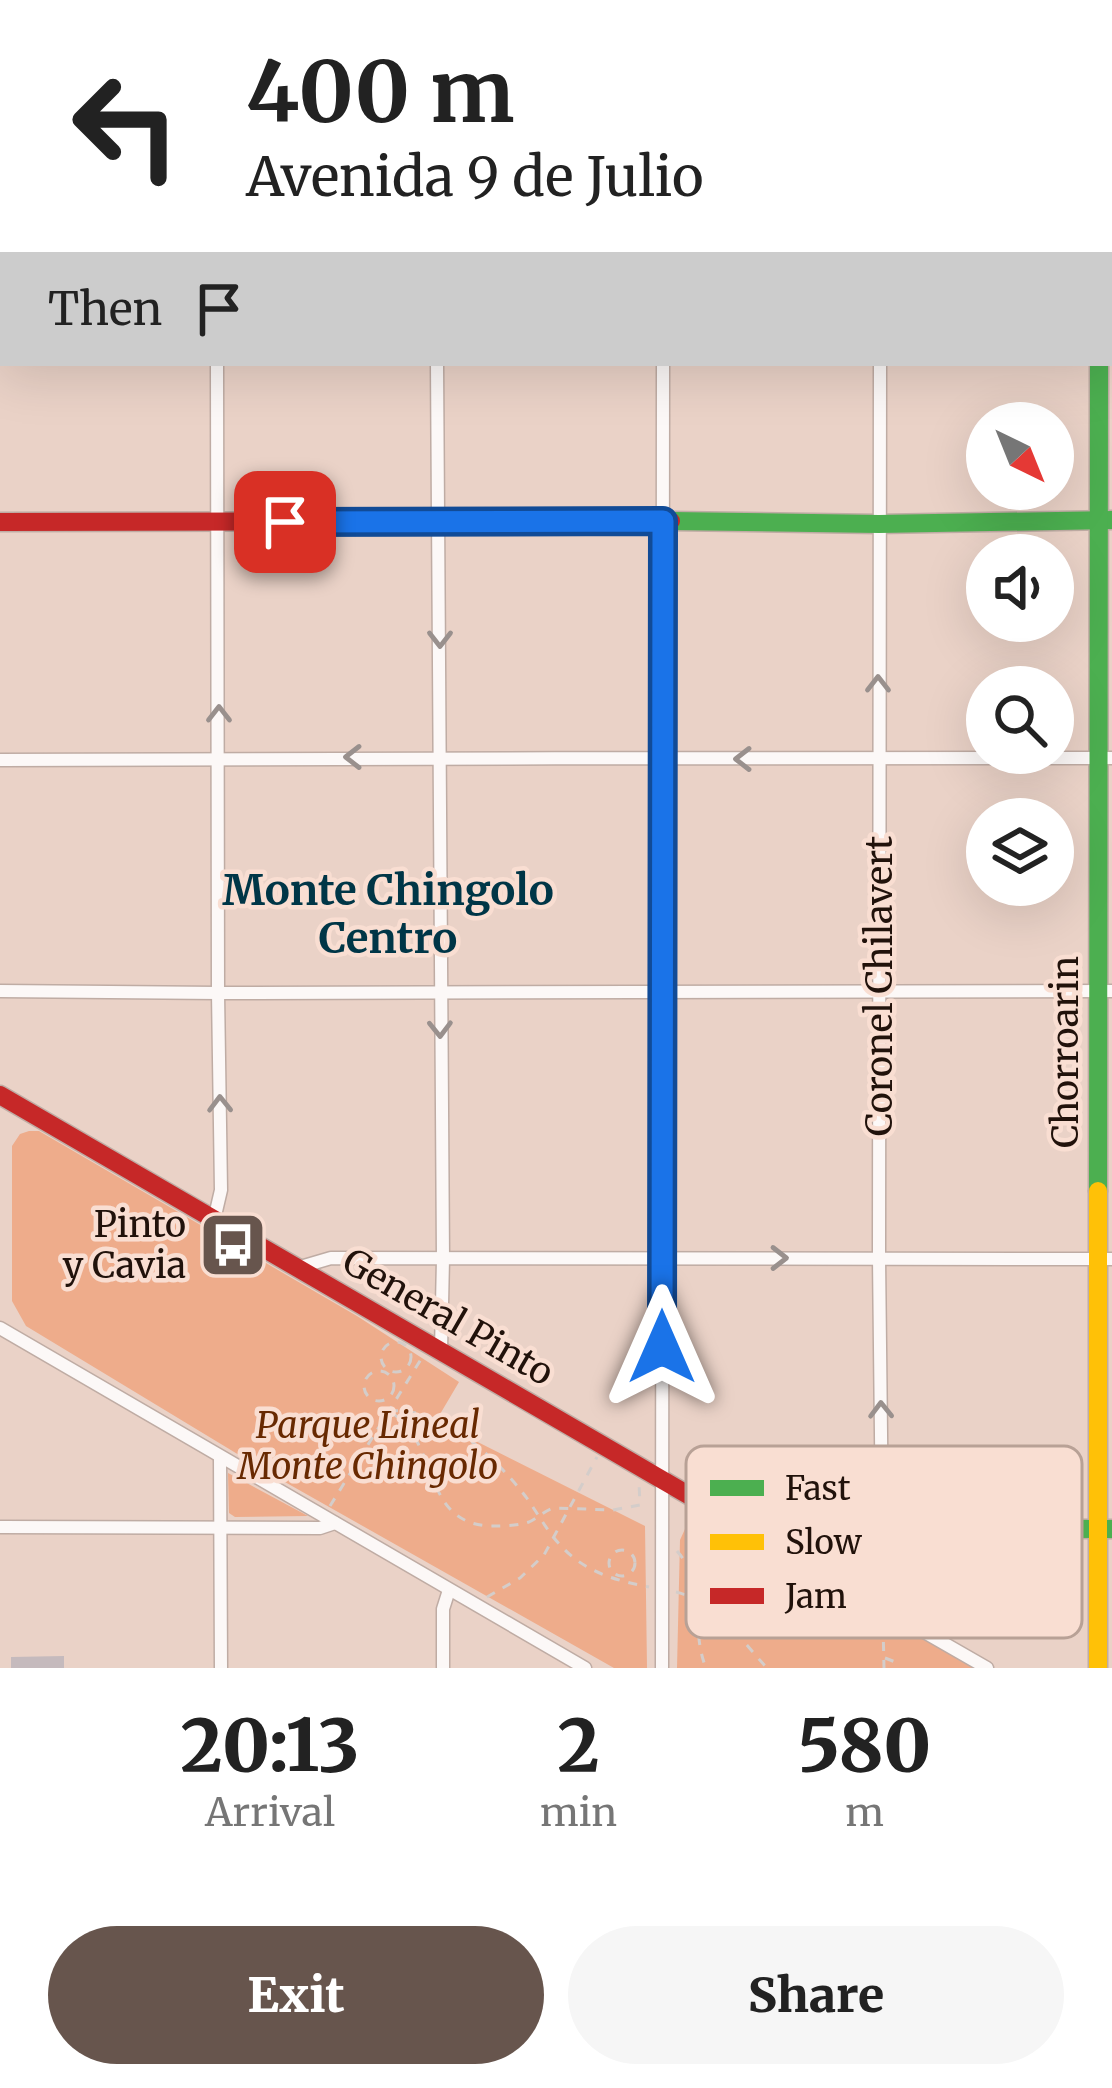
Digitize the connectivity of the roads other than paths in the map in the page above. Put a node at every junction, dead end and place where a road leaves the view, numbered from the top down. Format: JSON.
{"nodes":[{"id":1,"x":217,"y":366,"type":"edge"},
{"id":2,"x":437,"y":366,"type":"edge"},
{"id":3,"x":663,"y":366,"type":"edge"},
{"id":4,"x":880,"y":366,"type":"edge"},
{"id":5,"x":1099,"y":366,"type":"edge"},
{"id":6,"x":1105,"y":520,"type":"edge"},
{"id":7,"x":663,"y":521,"type":"junction"},
{"id":8,"x":0,"y":522,"type":"edge"},
{"id":9,"x":218,"y":522,"type":"junction"},
{"id":10,"x":440,"y":522,"type":"junction"},
{"id":11,"x":879,"y":524,"type":"junction"},
{"id":12,"x":440,"y":757,"type":"junction"},
{"id":13,"x":219,"y":758,"type":"junction"},
{"id":14,"x":1105,"y":758,"type":"edge"},
{"id":15,"x":663,"y":759,"type":"junction"},
{"id":16,"x":0,"y":760,"type":"edge"},
{"id":17,"x":878,"y":760,"type":"junction"},
{"id":18,"x":0,"y":991,"type":"edge"},
{"id":19,"x":1105,"y":991,"type":"edge"},
{"id":20,"x":440,"y":992,"type":"junction"},
{"id":21,"x":663,"y":992,"type":"junction"},
{"id":22,"x":880,"y":992,"type":"junction"},
{"id":23,"x":218,"y":994,"type":"junction"},
{"id":24,"x":0,"y":1096,"type":"edge"},
{"id":25,"x":214,"y":1220,"type":"junction"},
{"id":26,"x":662,"y":1258,"type":"junction"},
{"id":27,"x":879,"y":1258,"type":"junction"},
{"id":28,"x":1105,"y":1258,"type":"edge"},
{"id":29,"x":443,"y":1259,"type":"junction"},
{"id":30,"x":296,"y":1268,"type":"junction"},
{"id":31,"x":0,"y":1328,"type":"edge"},
{"id":32,"x":435,"y":1347,"type":"junction"},
{"id":33,"x":882,"y":1446,"type":"edge"},
{"id":34,"x":220,"y":1457,"type":"junction"},
{"id":35,"x":662,"y":1480,"type":"junction"},
{"id":36,"x":686,"y":1494,"type":"edge"},
{"id":37,"x":330,"y":1520,"type":"junction"},
{"id":38,"x":0,"y":1527,"type":"edge"},
{"id":39,"x":221,"y":1527,"type":"junction"},
{"id":40,"x":1105,"y":1529,"type":"edge"},
{"id":41,"x":449,"y":1590,"type":"junction"},
{"id":42,"x":933,"y":1638,"type":"edge"},
{"id":43,"x":221,"y":1668,"type":"edge"},
{"id":44,"x":443,"y":1668,"type":"edge"},
{"id":45,"x":585,"y":1668,"type":"edge"},
{"id":46,"x":662,"y":1668,"type":"edge"},
{"id":47,"x":987,"y":1668,"type":"edge"},
{"id":48,"x":1098,"y":1668,"type":"edge"}],
"edges":[{"from":1,"to":9,"type":"street"},
{"from":2,"to":10,"type":"street"},
{"from":3,"to":7,"type":"street"},
{"from":4,"to":11,"type":"street","name":"Coronel Chilavert"},
{"from":5,"to":6,"type":"street","name":"Chorroarin"},
{"from":6,"to":11,"type":"street"},
{"from":6,"to":14,"type":"street","name":"Chorroarin"},
{"from":7,"to":10,"type":"street"},
{"from":7,"to":11,"type":"street"},
{"from":7,"to":15,"type":"street"},
{"from":8,"to":9,"type":"street"},
{"from":9,"to":10,"type":"street"},
{"from":13,"to":9,"type":"street","one_way":true},
{"from":10,"to":12,"type":"street","one_way":true},
{"from":17,"to":11,"type":"street","name":"Coronel Chilavert","one_way":true},
{"from":12,"to":13,"type":"street","one_way":true},
{"from":12,"to":15,"type":"street"},
{"from":12,"to":20,"type":"street"},
{"from":13,"to":16,"type":"street"},
{"from":13,"to":23,"type":"street"},
{"from":14,"to":17,"type":"street"},
{"from":14,"to":19,"type":"street","name":"Chorroarin"},
{"from":17,"to":15,"type":"street","one_way":true},
{"from":15,"to":21,"type":"street"},
{"from":17,"to":22,"type":"street","name":"Coronel Chilavert"},
{"from":18,"to":23,"type":"street"},
{"from":19,"to":22,"type":"street"},
{"from":19,"to":28,"type":"street","name":"Chorroarin"},
{"from":20,"to":21,"type":"street"},
{"from":20,"to":23,"type":"street"},
{"from":20,"to":29,"type":"street","one_way":true},
{"from":21,"to":22,"type":"street"},
{"from":21,"to":26,"type":"street"},
{"from":22,"to":27,"type":"street","name":"Coronel Chilavert"},
{"from":25,"to":23,"type":"street","one_way":true},
{"from":24,"to":25,"type":"street","name":"General Pinto"},
{"from":25,"to":30,"type":"street","name":"General Pinto"},
{"from":26,"to":27,"type":"street","one_way":true},
{"from":26,"to":29,"type":"street"},
{"from":26,"to":35,"type":"street"},
{"from":27,"to":28,"type":"street"},
{"from":33,"to":27,"type":"street","name":"Coronel Chilavert","one_way":true},
{"from":28,"to":40,"type":"street","name":"Chorroarin"},
{"from":29,"to":30,"type":"street"},
{"from":29,"to":32,"type":"street"},
{"from":30,"to":32,"type":"street","name":"General Pinto"},
{"from":31,"to":34,"type":"street"},
{"from":32,"to":35,"type":"street","name":"General Pinto"},
{"from":34,"to":37,"type":"street"},
{"from":34,"to":39,"type":"street"},
{"from":35,"to":36,"type":"street","name":"General Pinto"},
{"from":35,"to":46,"type":"street"},
{"from":37,"to":39,"type":"street"},
{"from":37,"to":41,"type":"street"},
{"from":38,"to":39,"type":"street"},
{"from":39,"to":43,"type":"street"},
{"from":40,"to":48,"type":"street","name":"Chorroarin"},
{"from":41,"to":44,"type":"street"},
{"from":41,"to":45,"type":"street"},
{"from":42,"to":47,"type":"street","name":"General Pinto"}]}
